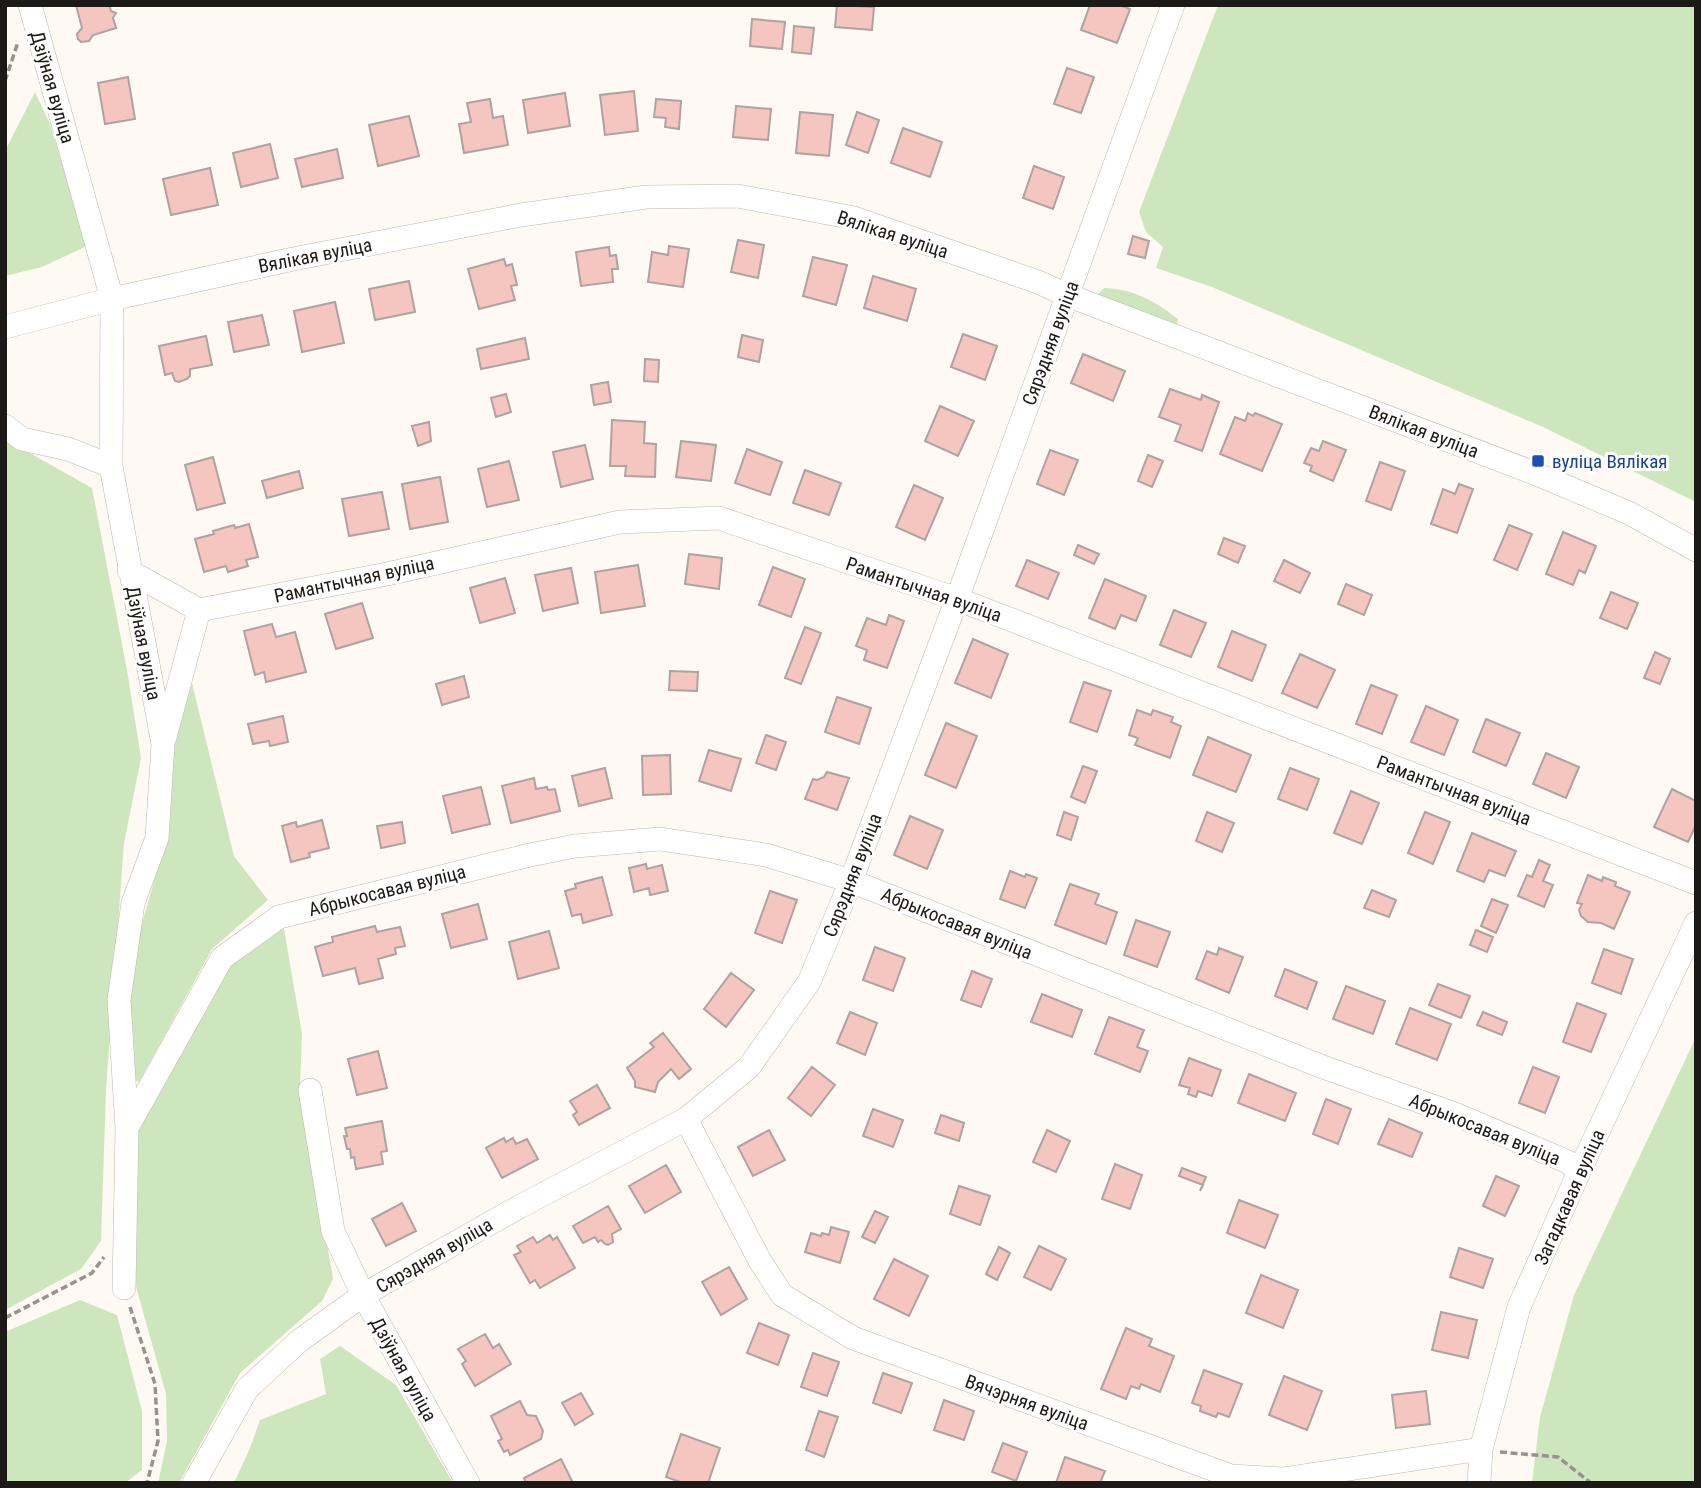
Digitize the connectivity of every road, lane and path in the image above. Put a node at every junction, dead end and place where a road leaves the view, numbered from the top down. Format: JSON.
{"nodes":[{"id":1,"x":1173,"y":5,"type":"edge"},
{"id":2,"x":30,"y":6,"type":"edge"},
{"id":3,"x":5,"y":81,"type":"edge"},
{"id":4,"x":1068,"y":295,"type":"junction"},
{"id":5,"x":112,"y":299,"type":"junction"},
{"id":6,"x":5,"y":327,"type":"edge"},
{"id":7,"x":5,"y":426,"type":"edge"},
{"id":8,"x":111,"y":467,"type":"junction"},
{"id":9,"x":1696,"y":550,"type":"edge"},
{"id":10,"x":130,"y":571,"type":"junction"},
{"id":11,"x":957,"y":599,"type":"junction"},
{"id":12,"x":199,"y":610,"type":"junction"},
{"id":13,"x":163,"y":744,"type":"junction"},
{"id":14,"x":850,"y":881,"type":"junction"},
{"id":15,"x":1696,"y":883,"type":"edge"},
{"id":16,"x":1696,"y":923,"type":"edge"},
{"id":17,"x":310,"y":1090,"type":"dead end"},
{"id":18,"x":685,"y":1119,"type":"junction"},
{"id":19,"x":127,"y":1129,"type":"junction"},
{"id":20,"x":1580,"y":1171,"type":"junction"},
{"id":21,"x":125,"y":1230,"type":"junction"},
{"id":22,"x":124,"y":1288,"type":"joint"},
{"id":23,"x":363,"y":1295,"type":"junction"},
{"id":24,"x":5,"y":1318,"type":"edge"},
{"id":25,"x":1481,"y":1448,"type":"junction"},
{"id":26,"x":147,"y":1483,"type":"edge"},
{"id":27,"x":194,"y":1483,"type":"edge"},
{"id":28,"x":468,"y":1483,"type":"edge"},
{"id":29,"x":1479,"y":1483,"type":"edge"},
{"id":30,"x":1591,"y":1483,"type":"edge"}],
"edges":[{"from":1,"to":4,"type":"street","name":"Сярэдняя вуліца"},
{"from":2,"to":3,"type":"path"},
{"from":2,"to":5,"type":"street","name":"Дзіўная вуліца"},
{"from":4,"to":5,"type":"street","name":"Вялікая вуліца"},
{"from":4,"to":9,"type":"street","name":"Вялікая вуліца"},
{"from":4,"to":11,"type":"street","name":"Сярэдняя вуліца"},
{"from":5,"to":6,"type":"street","name":"Вялікая вуліца"},
{"from":5,"to":8,"type":"street","name":"Дзіўная вуліца"},
{"from":7,"to":8,"type":"street"},
{"from":8,"to":10,"type":"street","name":"Дзіўная вуліца"},
{"from":10,"to":12,"type":"street"},
{"from":10,"to":13,"type":"street","name":"Дзіўная вуліца"},
{"from":11,"to":12,"type":"street","name":"Рамантычная вуліца"},
{"from":11,"to":14,"type":"street","name":"Сярэдняя вуліца"},
{"from":11,"to":15,"type":"street","name":"Рамантычная вуліца"},
{"from":12,"to":13,"type":"street"},
{"from":13,"to":19,"type":"street","name":"Дзіўная вуліца"},
{"from":14,"to":18,"type":"street","name":"Сярэдняя вуліца"},
{"from":14,"to":19,"type":"street","name":"Абрыкосавая вуліца"},
{"from":14,"to":20,"type":"street","name":"Абрыкосавая вуліца"},
{"from":16,"to":20,"type":"street","name":"Загадкавая вуліца"},
{"from":17,"to":23,"type":"street","name":"Дзіўная вуліца"},
{"from":18,"to":23,"type":"street","name":"Сярэдняя вуліца"},
{"from":18,"to":25,"type":"street","name":"Вячэрняя вуліца"},
{"from":19,"to":21,"type":"street","name":"Дзіўная вуліца"},
{"from":20,"to":25,"type":"street","name":"Загадкавая вуліца"},
{"from":21,"to":22,"type":"street","name":"Дзіўная вуліца"},
{"from":21,"to":24,"type":"path"},
{"from":22,"to":26,"type":"path"},
{"from":23,"to":27,"type":"street","name":"Сярэдняя вуліца"},
{"from":23,"to":28,"type":"street","name":"Дзіўная вуліца"},
{"from":25,"to":29,"type":"street","name":"Загадкавая вуліца"},
{"from":25,"to":30,"type":"path"}]}
